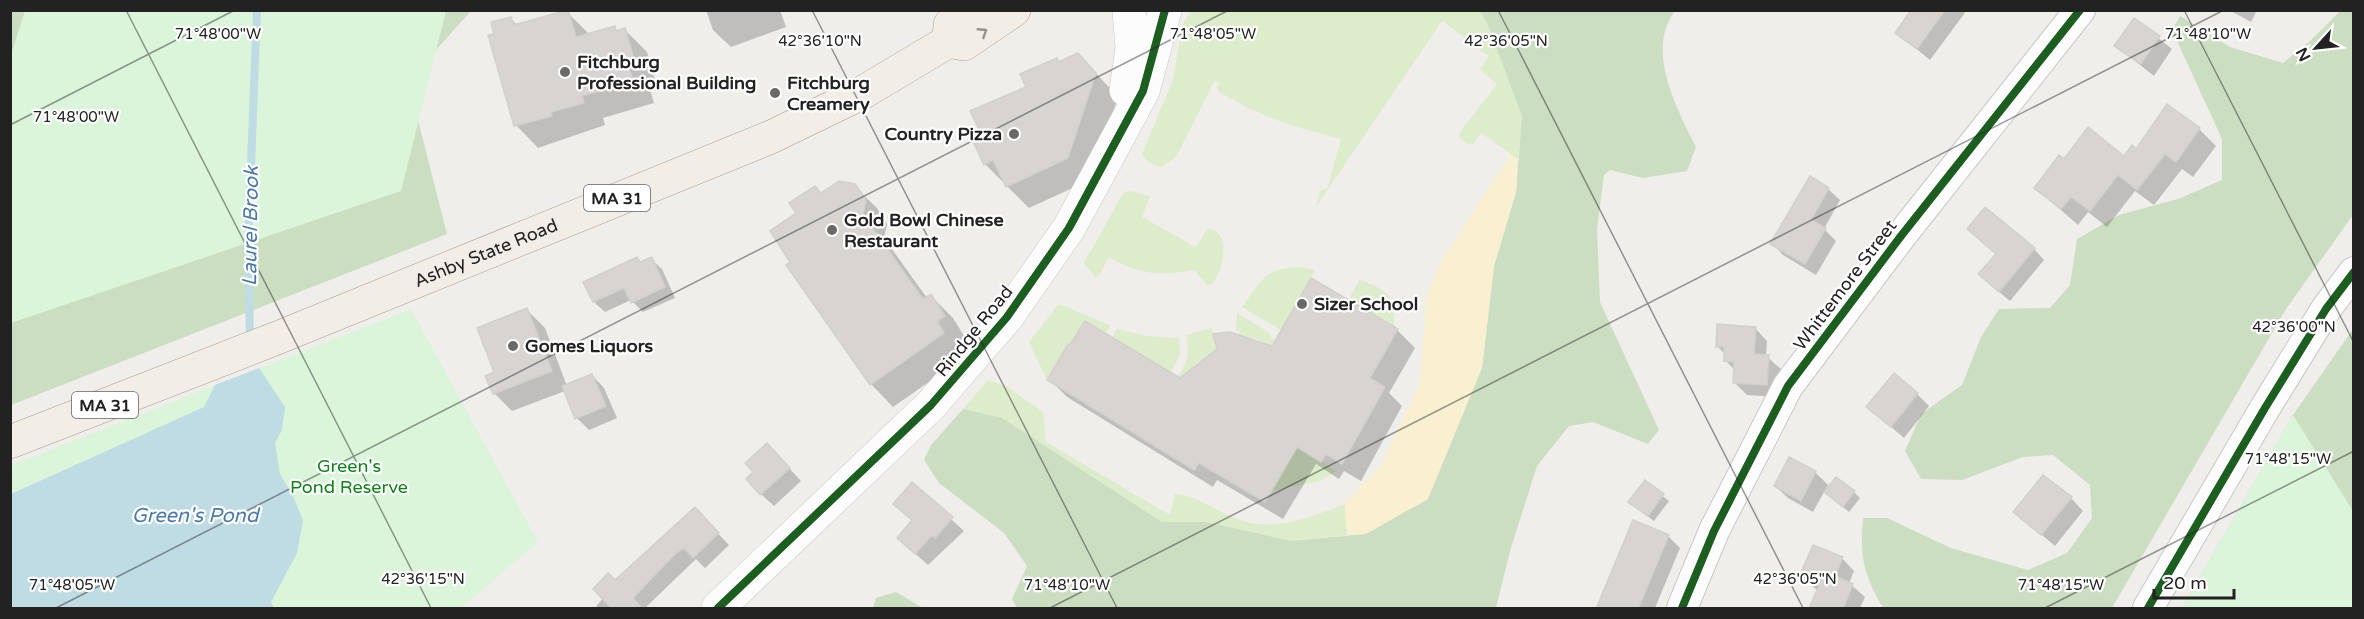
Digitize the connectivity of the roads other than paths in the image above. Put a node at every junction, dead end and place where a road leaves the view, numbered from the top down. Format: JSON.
{"nodes":[{"id":1,"x":972,"y":10,"type":"edge"},
{"id":2,"x":1014,"y":10,"type":"edge"},
{"id":3,"x":1165,"y":10,"type":"edge"},
{"id":4,"x":2080,"y":10,"type":"edge"},
{"id":5,"x":1129,"y":11,"type":"edge"},
{"id":6,"x":949,"y":41,"type":"junction"},
{"id":7,"x":1119,"y":130,"type":"junction"},
{"id":8,"x":2354,"y":272,"type":"edge"},
{"id":9,"x":10,"y":442,"type":"edge"},
{"id":10,"x":718,"y":609,"type":"edge"},
{"id":11,"x":1682,"y":609,"type":"edge"},
{"id":12,"x":2148,"y":609,"type":"edge"}],
"edges":[{"from":1,"to":6,"type":"main road"},
{"from":6,"to":2,"type":"main road","name":"Ashby State Road","number":"MA 31","one_way":true},
{"from":3,"to":7,"type":"street","name":"Rindge Road"},
{"from":4,"to":11,"type":"street","name":"Whittemore Street"},
{"from":5,"to":7,"type":"street","name":"Rindge Road"},
{"from":6,"to":9,"type":"main road","name":"Ashby State Road","number":"MA 31"},
{"from":7,"to":10,"type":"street","name":"Rindge Road"},
{"from":8,"to":12,"type":"street"}]}
